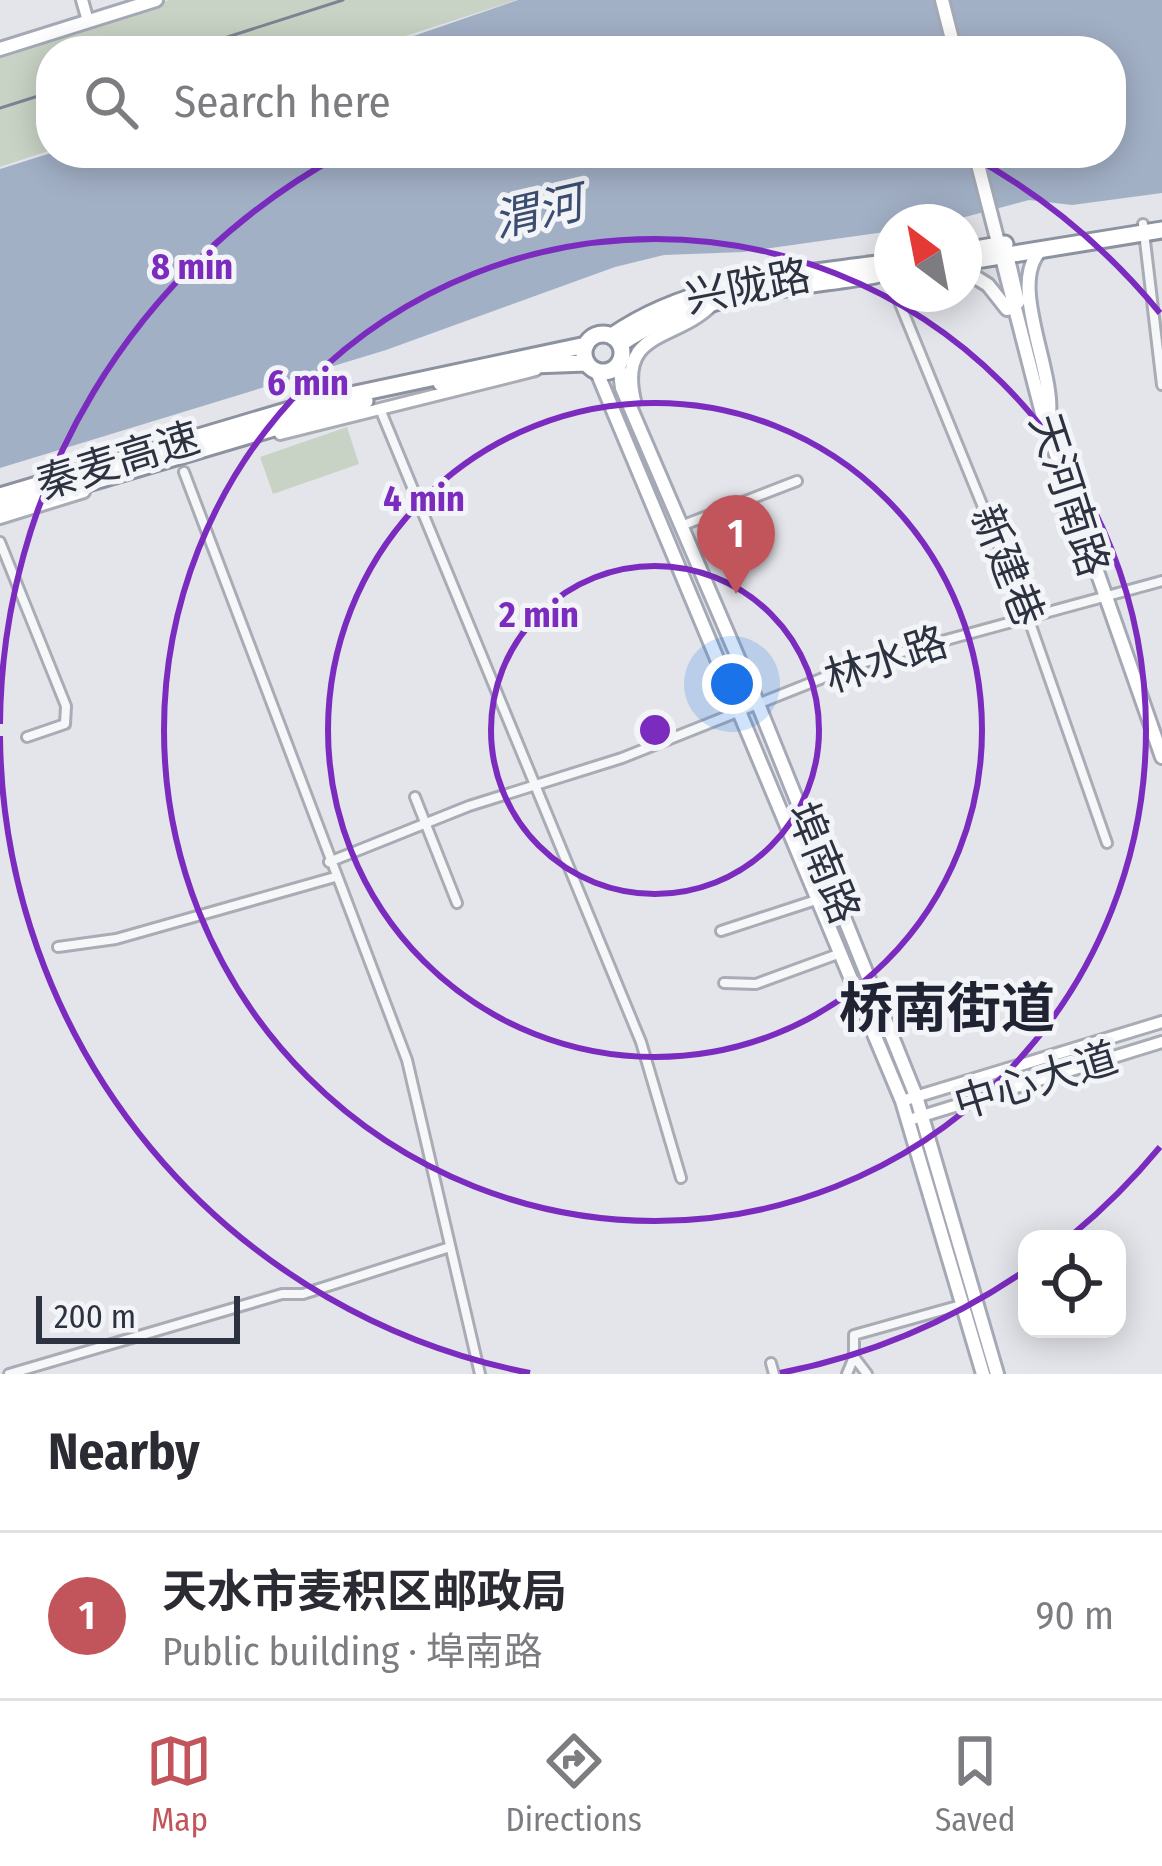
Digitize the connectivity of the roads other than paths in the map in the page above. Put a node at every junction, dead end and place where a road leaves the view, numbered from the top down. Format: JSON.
{"nodes":[{"id":1,"x":82,"y":0,"type":"edge"},
{"id":2,"x":156,"y":0,"type":"edge"},
{"id":3,"x":938,"y":0,"type":"edge"},
{"id":4,"x":88,"y":21,"type":"junction"},
{"id":5,"x":41,"y":36,"type":"edge"},
{"id":6,"x":948,"y":36,"type":"edge"},
{"id":7,"x":36,"y":38,"type":"edge"},
{"id":8,"x":0,"y":49,"type":"edge"},
{"id":9,"x":983,"y":168,"type":"edge"},
{"id":10,"x":1153,"y":227,"type":"edge"},
{"id":11,"x":1048,"y":246,"type":"junction"},
{"id":12,"x":1001,"y":250,"type":"junction"},
{"id":13,"x":982,"y":251,"type":"edge"},
{"id":14,"x":982,"y":258,"type":"edge"},
{"id":15,"x":874,"y":275,"type":"edge"},
{"id":16,"x":874,"y":276,"type":"edge"},
{"id":17,"x":982,"y":281,"type":"edge"},
{"id":18,"x":713,"y":302,"type":"junction"},
{"id":19,"x":903,"y":312,"type":"edge"},
{"id":20,"x":1014,"y":320,"type":"junction"},
{"id":21,"x":616,"y":340,"type":"junction"},
{"id":22,"x":586,"y":345,"type":"junction"},
{"id":23,"x":556,"y":363,"type":"junction"},
{"id":24,"x":619,"y":364,"type":"junction"},
{"id":25,"x":592,"y":368,"type":"junction"},
{"id":26,"x":451,"y":376,"type":"junction"},
{"id":27,"x":1162,"y":385,"type":"edge"},
{"id":28,"x":628,"y":400,"type":"junction"},
{"id":29,"x":379,"y":406,"type":"junction"},
{"id":30,"x":613,"y":408,"type":"junction"},
{"id":31,"x":1049,"y":415,"type":"junction"},
{"id":32,"x":647,"y":448,"type":"junction"},
{"id":33,"x":184,"y":472,"type":"dead end"},
{"id":34,"x":797,"y":481,"type":"dead end"},
{"id":35,"x":0,"y":496,"type":"edge"},
{"id":36,"x":0,"y":508,"type":"edge"},
{"id":37,"x":0,"y":518,"type":"edge"},
{"id":38,"x":680,"y":526,"type":"junction"},
{"id":39,"x":0,"y":542,"type":"edge"},
{"id":40,"x":1162,"y":580,"type":"edge"},
{"id":41,"x":1107,"y":597,"type":"junction"},
{"id":42,"x":1028,"y":617,"type":"junction"},
{"id":43,"x":758,"y":704,"type":"junction"},
{"id":44,"x":743,"y":711,"type":"junction"},
{"id":45,"x":1162,"y":736,"type":"edge"},
{"id":46,"x":27,"y":737,"type":"dead end"},
{"id":47,"x":1162,"y":757,"type":"edge"},
{"id":48,"x":535,"y":783,"type":"junction"},
{"id":49,"x":416,"y":797,"type":"dead end"},
{"id":50,"x":426,"y":823,"type":"junction"},
{"id":51,"x":1107,"y":843,"type":"dead end"},
{"id":52,"x":329,"y":862,"type":"junction"},
{"id":53,"x":334,"y":877,"type":"junction"},
{"id":54,"x":816,"y":900,"type":"junction"},
{"id":55,"x":457,"y":903,"type":"dead end"},
{"id":56,"x":721,"y":931,"type":"dead end"},
{"id":57,"x":58,"y":947,"type":"dead end"},
{"id":58,"x":838,"y":954,"type":"junction"},
{"id":59,"x":724,"y":983,"type":"dead end"},
{"id":60,"x":1162,"y":1022,"type":"edge"},
{"id":61,"x":1162,"y":1042,"type":"edge"},
{"id":62,"x":909,"y":1098,"type":"junction"},
{"id":63,"x":916,"y":1118,"type":"junction"},
{"id":64,"x":681,"y":1178,"type":"dead end"},
{"id":65,"x":450,"y":1247,"type":"junction"},
{"id":66,"x":963,"y":1304,"type":"junction"},
{"id":67,"x":854,"y":1357,"type":"junction"},
{"id":68,"x":771,"y":1363,"type":"dead end"},
{"id":69,"x":9,"y":1374,"type":"edge"},
{"id":70,"x":480,"y":1374,"type":"edge"},
{"id":71,"x":774,"y":1374,"type":"edge"},
{"id":72,"x":847,"y":1374,"type":"edge"},
{"id":73,"x":867,"y":1374,"type":"edge"},
{"id":74,"x":983,"y":1374,"type":"edge"},
{"id":75,"x":997,"y":1374,"type":"edge"}],
"edges":[{"from":1,"to":4,"type":"main road"},
{"from":2,"to":4,"type":"main road"},
{"from":3,"to":6,"type":"main road"},
{"from":4,"to":5,"type":"main road"},
{"from":7,"to":8,"type":"main road"},
{"from":9,"to":12,"type":"main road","name":"天河南路"},
{"from":10,"to":11,"type":"highway"},
{"from":10,"to":12,"type":"highway"},
{"from":10,"to":27,"type":"street"},
{"from":11,"to":12,"type":"highway"},
{"from":11,"to":31,"type":"main road"},
{"from":12,"to":13,"type":"highway"},
{"from":12,"to":14,"type":"highway"},
{"from":12,"to":20,"type":"main road","name":"天河南路"},
{"from":12,"to":31,"type":"main road","name":"天河南路"},
{"from":15,"to":21,"type":"highway","name":"兴陇路"},
{"from":16,"to":18,"type":"highway","name":"兴陇路"},
{"from":17,"to":20,"type":"main road"},
{"from":18,"to":21,"type":"highway","name":"兴陇路"},
{"from":18,"to":32,"type":"main road"},
{"from":19,"to":42,"type":"street","name":"新建巷"},
{"from":20,"to":41,"type":"main road","name":"天河南路"},
{"from":21,"to":22,"type":"highway","name":"秦麦高速"},
{"from":21,"to":24,"type":"highway"},
{"from":22,"to":25,"type":"highway"},
{"from":22,"to":26,"type":"highway","name":"秦麦高速"},
{"from":23,"to":25,"type":"highway","name":"秦麦高速"},
{"from":23,"to":26,"type":"highway","name":"秦麦高速"},
{"from":23,"to":29,"type":"main road"},
{"from":24,"to":25,"type":"highway","name":"秦麦高速"},
{"from":24,"to":28,"type":"main road","name":"埠南路"},
{"from":25,"to":30,"type":"main road","name":"埠南路"},
{"from":26,"to":35,"type":"highway","name":"秦麦高速"},
{"from":26,"to":36,"type":"highway","name":"秦麦高速"},
{"from":28,"to":30,"type":"main road"},
{"from":28,"to":32,"type":"main road","name":"埠南路"},
{"from":29,"to":37,"type":"main road"},
{"from":29,"to":48,"type":"street"},
{"from":30,"to":44,"type":"main road","name":"埠南路"},
{"from":31,"to":41,"type":"main road","name":"天河南路"},
{"from":32,"to":38,"type":"main road","name":"埠南路"},
{"from":33,"to":52,"type":"street"},
{"from":34,"to":38,"type":"street"},
{"from":38,"to":43,"type":"main road","name":"埠南路"},
{"from":39,"to":46,"type":"street"},
{"from":40,"to":41,"type":"street","name":"林水路"},
{"from":41,"to":42,"type":"street","name":"林水路"},
{"from":41,"to":45,"type":"main road","name":"天河南路"},
{"from":41,"to":47,"type":"main road","name":"天河南路"},
{"from":42,"to":43,"type":"street","name":"林水路"},
{"from":42,"to":51,"type":"street","name":"新建巷"},
{"from":43,"to":44,"type":"street","name":"林水路"},
{"from":43,"to":62,"type":"main road","name":"埠南路"},
{"from":44,"to":48,"type":"street","name":"林水路"},
{"from":44,"to":54,"type":"main road","name":"埠南路"},
{"from":48,"to":50,"type":"street","name":"林水路"},
{"from":48,"to":64,"type":"street"},
{"from":49,"to":50,"type":"street"},
{"from":50,"to":52,"type":"street","name":"林水路"},
{"from":50,"to":55,"type":"street"},
{"from":52,"to":53,"type":"street"},
{"from":53,"to":57,"type":"street"},
{"from":53,"to":65,"type":"street"},
{"from":54,"to":56,"type":"street"},
{"from":54,"to":58,"type":"main road","name":"埠南路"},
{"from":58,"to":59,"type":"street"},
{"from":58,"to":62,"type":"main road","name":"埠南路"},
{"from":60,"to":62,"type":"main road","name":"中心大道"},
{"from":61,"to":63,"type":"main road","name":"中心大道"},
{"from":62,"to":63,"type":"main road","name":"埠南路"},
{"from":63,"to":66,"type":"main road","name":"埠南路"},
{"from":63,"to":75,"type":"main road","name":"埠南路"},
{"from":65,"to":69,"type":"street"},
{"from":65,"to":70,"type":"street"},
{"from":66,"to":67,"type":"street"},
{"from":66,"to":74,"type":"main road","name":"埠南路"},
{"from":67,"to":72,"type":"street"},
{"from":67,"to":73,"type":"street"},
{"from":68,"to":71,"type":"street"}]}
